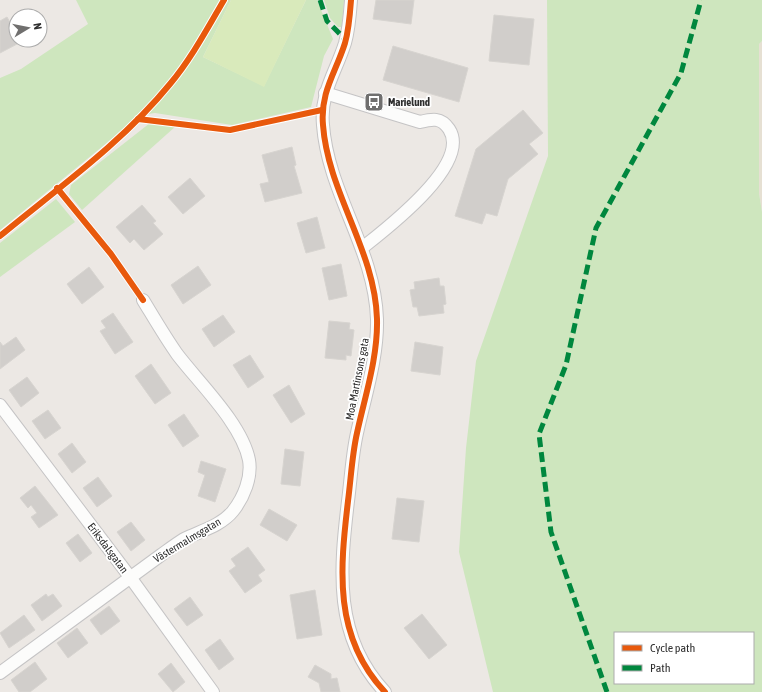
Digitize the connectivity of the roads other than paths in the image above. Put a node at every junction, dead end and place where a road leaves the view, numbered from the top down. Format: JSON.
{"nodes":[{"id":1,"x":351,"y":0,"type":"edge"},
{"id":2,"x":325,"y":93,"type":"junction"},
{"id":3,"x":362,"y":248,"type":"junction"},
{"id":4,"x":143,"y":300,"type":"dead end"},
{"id":5,"x":0,"y":405,"type":"edge"},
{"id":6,"x":130,"y":577,"type":"junction"},
{"id":7,"x":0,"y":673,"type":"edge"},
{"id":8,"x":213,"y":692,"type":"edge"},
{"id":9,"x":385,"y":692,"type":"edge"}],
"edges":[{"from":1,"to":2,"type":"street","name":"Moa Martinsons gata"},
{"from":2,"to":3,"type":"street","name":"Moa Martinsons gata"},
{"from":2,"to":3,"type":"street"},
{"from":3,"to":9,"type":"street","name":"Moa Martinsons gata"},
{"from":4,"to":6,"type":"street","name":"Västermalmsgatan"},
{"from":5,"to":6,"type":"street","name":"Eriksdalsgatan"},
{"from":6,"to":7,"type":"street","name":"Västermalmsgatan"},
{"from":6,"to":8,"type":"street","name":"Eriksdalsgatan"}]}
